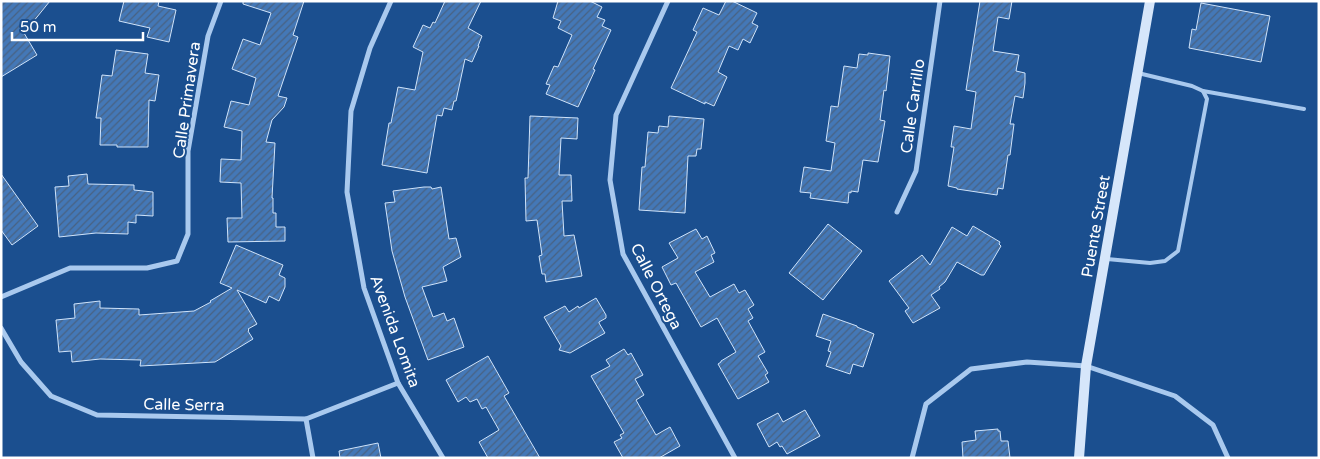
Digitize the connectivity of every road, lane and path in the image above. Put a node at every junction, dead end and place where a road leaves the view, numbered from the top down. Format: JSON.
{"nodes":[{"id":1,"x":221,"y":1,"type":"edge"},
{"id":2,"x":391,"y":1,"type":"edge"},
{"id":3,"x":668,"y":1,"type":"edge"},
{"id":4,"x":940,"y":1,"type":"edge"},
{"id":5,"x":1150,"y":1,"type":"edge"},
{"id":6,"x":1137,"y":73,"type":"junction"},
{"id":7,"x":1202,"y":92,"type":"junction"},
{"id":8,"x":1304,"y":108,"type":"dead end"},
{"id":9,"x":897,"y":212,"type":"dead end"},
{"id":10,"x":1105,"y":258,"type":"junction"},
{"id":11,"x":1,"y":297,"type":"edge"},
{"id":12,"x":1,"y":328,"type":"edge"},
{"id":13,"x":1086,"y":366,"type":"junction"},
{"id":14,"x":398,"y":383,"type":"junction"},
{"id":15,"x":306,"y":419,"type":"junction"},
{"id":16,"x":313,"y":458,"type":"edge"},
{"id":17,"x":443,"y":458,"type":"edge"},
{"id":18,"x":735,"y":458,"type":"edge"},
{"id":19,"x":912,"y":458,"type":"edge"},
{"id":20,"x":1079,"y":458,"type":"edge"},
{"id":21,"x":1228,"y":458,"type":"edge"}],
"edges":[{"from":1,"to":11,"type":"street","name":"Calle Primavera"},
{"from":2,"to":14,"type":"street","name":"Avenida Lomita"},
{"from":3,"to":18,"type":"street","name":"Calle Ortega"},
{"from":4,"to":9,"type":"street","name":"Calle Carrillo"},
{"from":5,"to":6,"type":"street","name":"Puente Street"},
{"from":6,"to":7,"type":"lane"},
{"from":6,"to":10,"type":"street","name":"Puente Street"},
{"from":7,"to":8,"type":"lane"},
{"from":7,"to":10,"type":"lane"},
{"from":10,"to":13,"type":"street","name":"Puente Street"},
{"from":12,"to":15,"type":"street","name":"Calle Serra"},
{"from":13,"to":19,"type":"street"},
{"from":13,"to":20,"type":"street","name":"Puente Street"},
{"from":13,"to":21,"type":"street"},
{"from":14,"to":15,"type":"street","name":"Calle Serra"},
{"from":14,"to":17,"type":"street","name":"Avenida Lomita"},
{"from":15,"to":16,"type":"street"}]}
